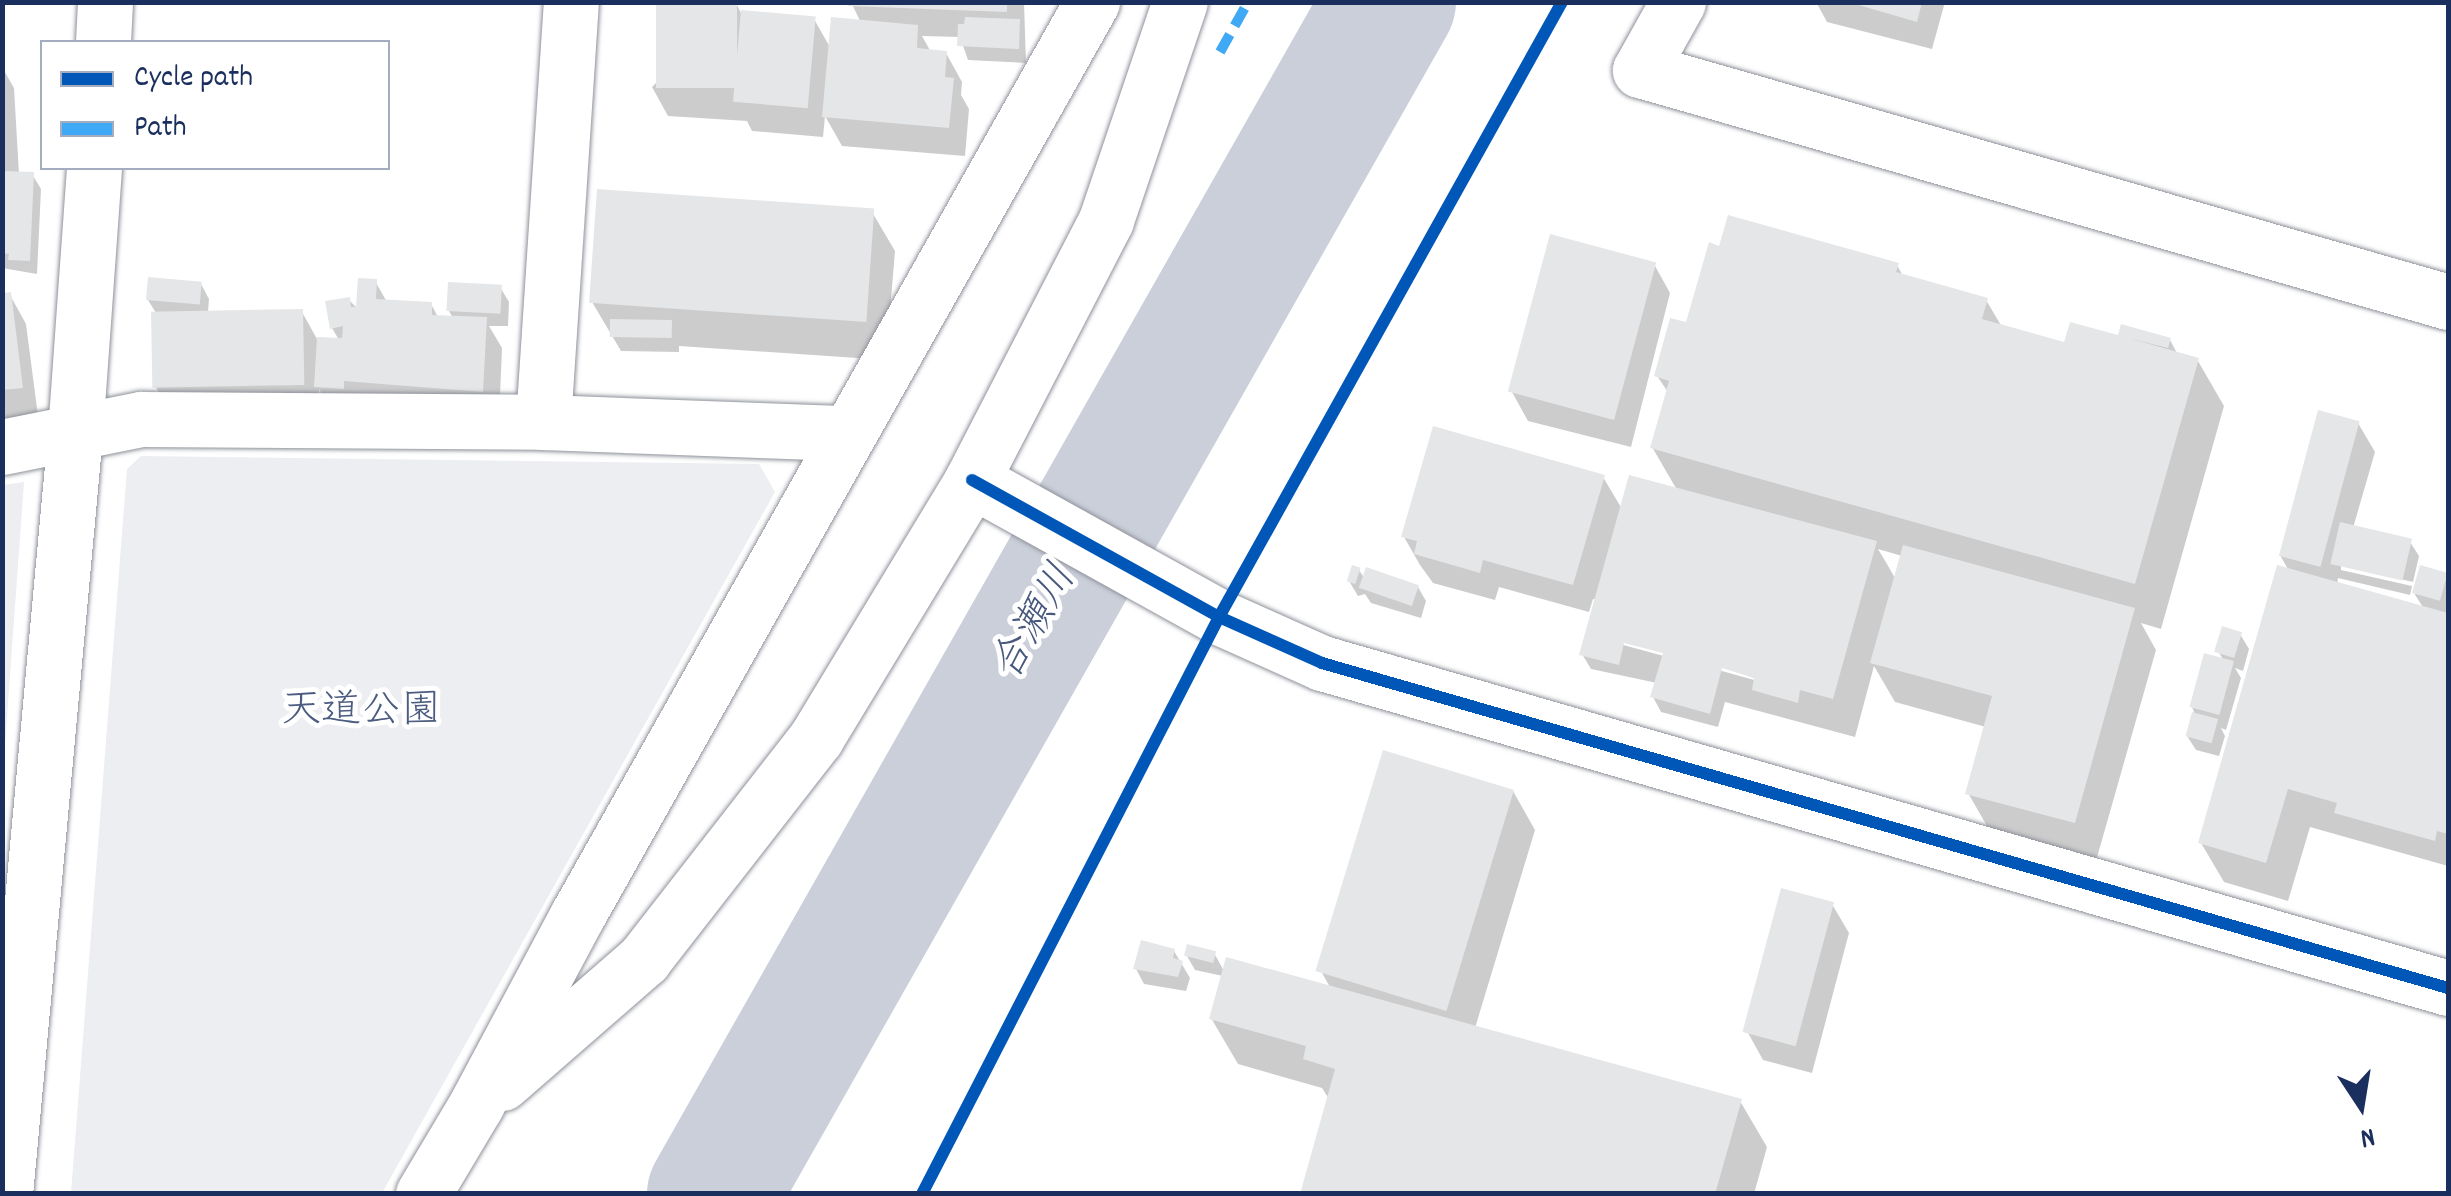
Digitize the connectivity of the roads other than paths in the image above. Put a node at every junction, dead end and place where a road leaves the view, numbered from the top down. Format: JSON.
{"nodes":[{"id":1,"x":106,"y":2,"type":"edge"},
{"id":2,"x":571,"y":2,"type":"edge"},
{"id":3,"x":1092,"y":2,"type":"edge"},
{"id":4,"x":1180,"y":2,"type":"edge"},
{"id":5,"x":1678,"y":2,"type":"edge"},
{"id":6,"x":102,"y":40,"type":"edge"},
{"id":7,"x":94,"y":170,"type":"edge"},
{"id":8,"x":2448,"y":302,"type":"edge"},
{"id":9,"x":543,"y":422,"type":"junction"},
{"id":10,"x":75,"y":433,"type":"junction"},
{"id":11,"x":848,"y":433,"type":"junction"},
{"id":12,"x":2,"y":447,"type":"edge"},
{"id":13,"x":972,"y":480,"type":"junction"},
{"id":14,"x":2448,"y":988,"type":"edge"},
{"id":15,"x":476,"y":1105,"type":"junction"},
{"id":16,"x":5,"y":1194,"type":"edge"},
{"id":17,"x":423,"y":1194,"type":"edge"}],
"edges":[{"from":1,"to":6,"type":"street"},
{"from":2,"to":9,"type":"street"},
{"from":3,"to":11,"type":"street"},
{"from":4,"to":13,"type":"street"},
{"from":5,"to":8,"type":"street"},
{"from":7,"to":10,"type":"street"},
{"from":9,"to":10,"type":"street"},
{"from":9,"to":11,"type":"street"},
{"from":10,"to":12,"type":"street"},
{"from":10,"to":16,"type":"street"},
{"from":11,"to":15,"type":"street"},
{"from":13,"to":14,"type":"street"},
{"from":13,"to":15,"type":"street"},
{"from":15,"to":17,"type":"street"}]}
